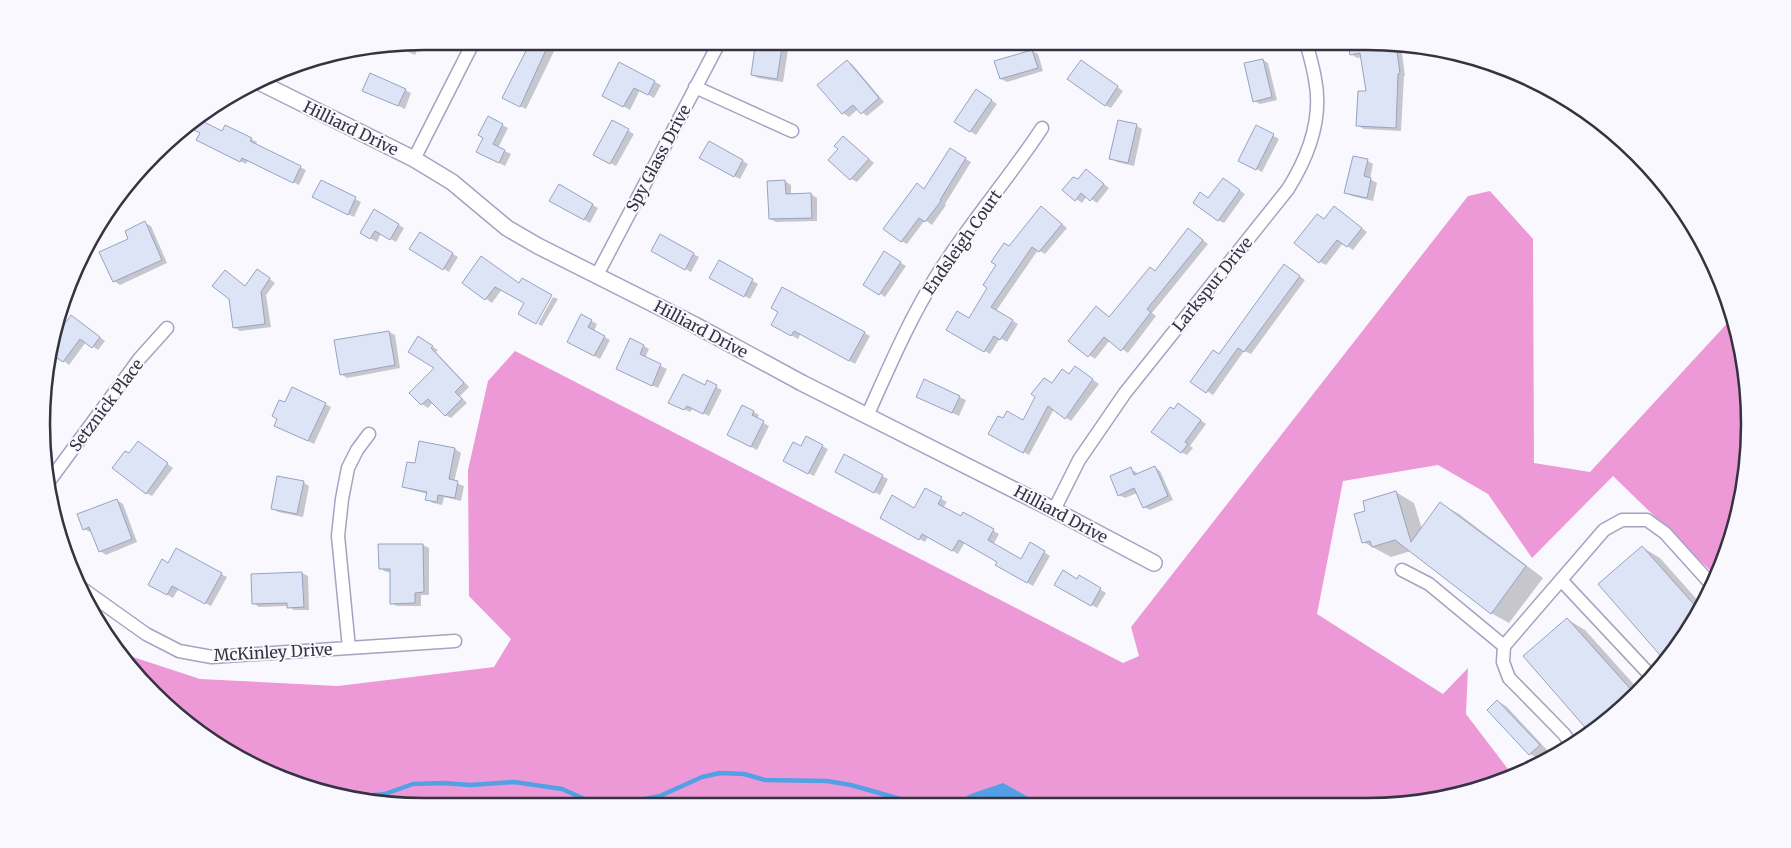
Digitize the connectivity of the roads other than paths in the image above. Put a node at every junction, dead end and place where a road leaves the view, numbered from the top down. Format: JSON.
{"nodes":[{"id":1,"x":469,"y":50,"type":"edge"},
{"id":2,"x":715,"y":50,"type":"edge"},
{"id":3,"x":1308,"y":50,"type":"edge"},
{"id":4,"x":265,"y":86,"type":"edge"},
{"id":5,"x":695,"y":87,"type":"junction"},
{"id":6,"x":1042,"y":128,"type":"dead end"},
{"id":7,"x":792,"y":131,"type":"dead end"},
{"id":8,"x":414,"y":159,"type":"junction"},
{"id":9,"x":597,"y":275,"type":"junction"},
{"id":10,"x":166,"y":328,"type":"dead end"},
{"id":11,"x":867,"y":416,"type":"junction"},
{"id":12,"x":369,"y":434,"type":"dead end"},
{"id":13,"x":53,"y":475,"type":"edge"},
{"id":14,"x":1054,"y":510,"type":"junction"},
{"id":15,"x":1154,"y":563,"type":"dead end"},
{"id":16,"x":1402,"y":570,"type":"dead end"},
{"id":17,"x":1707,"y":579,"type":"edge"},
{"id":18,"x":1561,"y":580,"type":"junction"},
{"id":19,"x":92,"y":596,"type":"edge"},
{"id":20,"x":455,"y":641,"type":"dead end"},
{"id":21,"x":1504,"y":646,"type":"junction"},
{"id":22,"x":349,"y":648,"type":"junction"},
{"id":23,"x":1648,"y":671,"type":"edge"},
{"id":24,"x":1568,"y":739,"type":"edge"}],
"edges":[{"from":1,"to":8,"type":"street"},
{"from":2,"to":5,"type":"street","name":"Spy Glass Drive"},
{"from":3,"to":14,"type":"street","name":"Larkspur Drive"},
{"from":4,"to":8,"type":"street","name":"Hilliard Drive"},
{"from":5,"to":7,"type":"street"},
{"from":5,"to":9,"type":"street","name":"Spy Glass Drive"},
{"from":6,"to":11,"type":"street","name":"Endsleigh Court"},
{"from":8,"to":9,"type":"street","name":"Hilliard Drive"},
{"from":9,"to":11,"type":"street","name":"Hilliard Drive"},
{"from":10,"to":13,"type":"street","name":"Setznick Place"},
{"from":11,"to":14,"type":"street","name":"Hilliard Drive"},
{"from":12,"to":22,"type":"street"},
{"from":14,"to":15,"type":"street","name":"Hilliard Drive"},
{"from":16,"to":21,"type":"street"},
{"from":17,"to":18,"type":"street"},
{"from":18,"to":21,"type":"street"},
{"from":18,"to":23,"type":"street"},
{"from":19,"to":22,"type":"street","name":"McKinley Drive"},
{"from":20,"to":22,"type":"street","name":"McKinley Drive"},
{"from":21,"to":24,"type":"street"}]}
